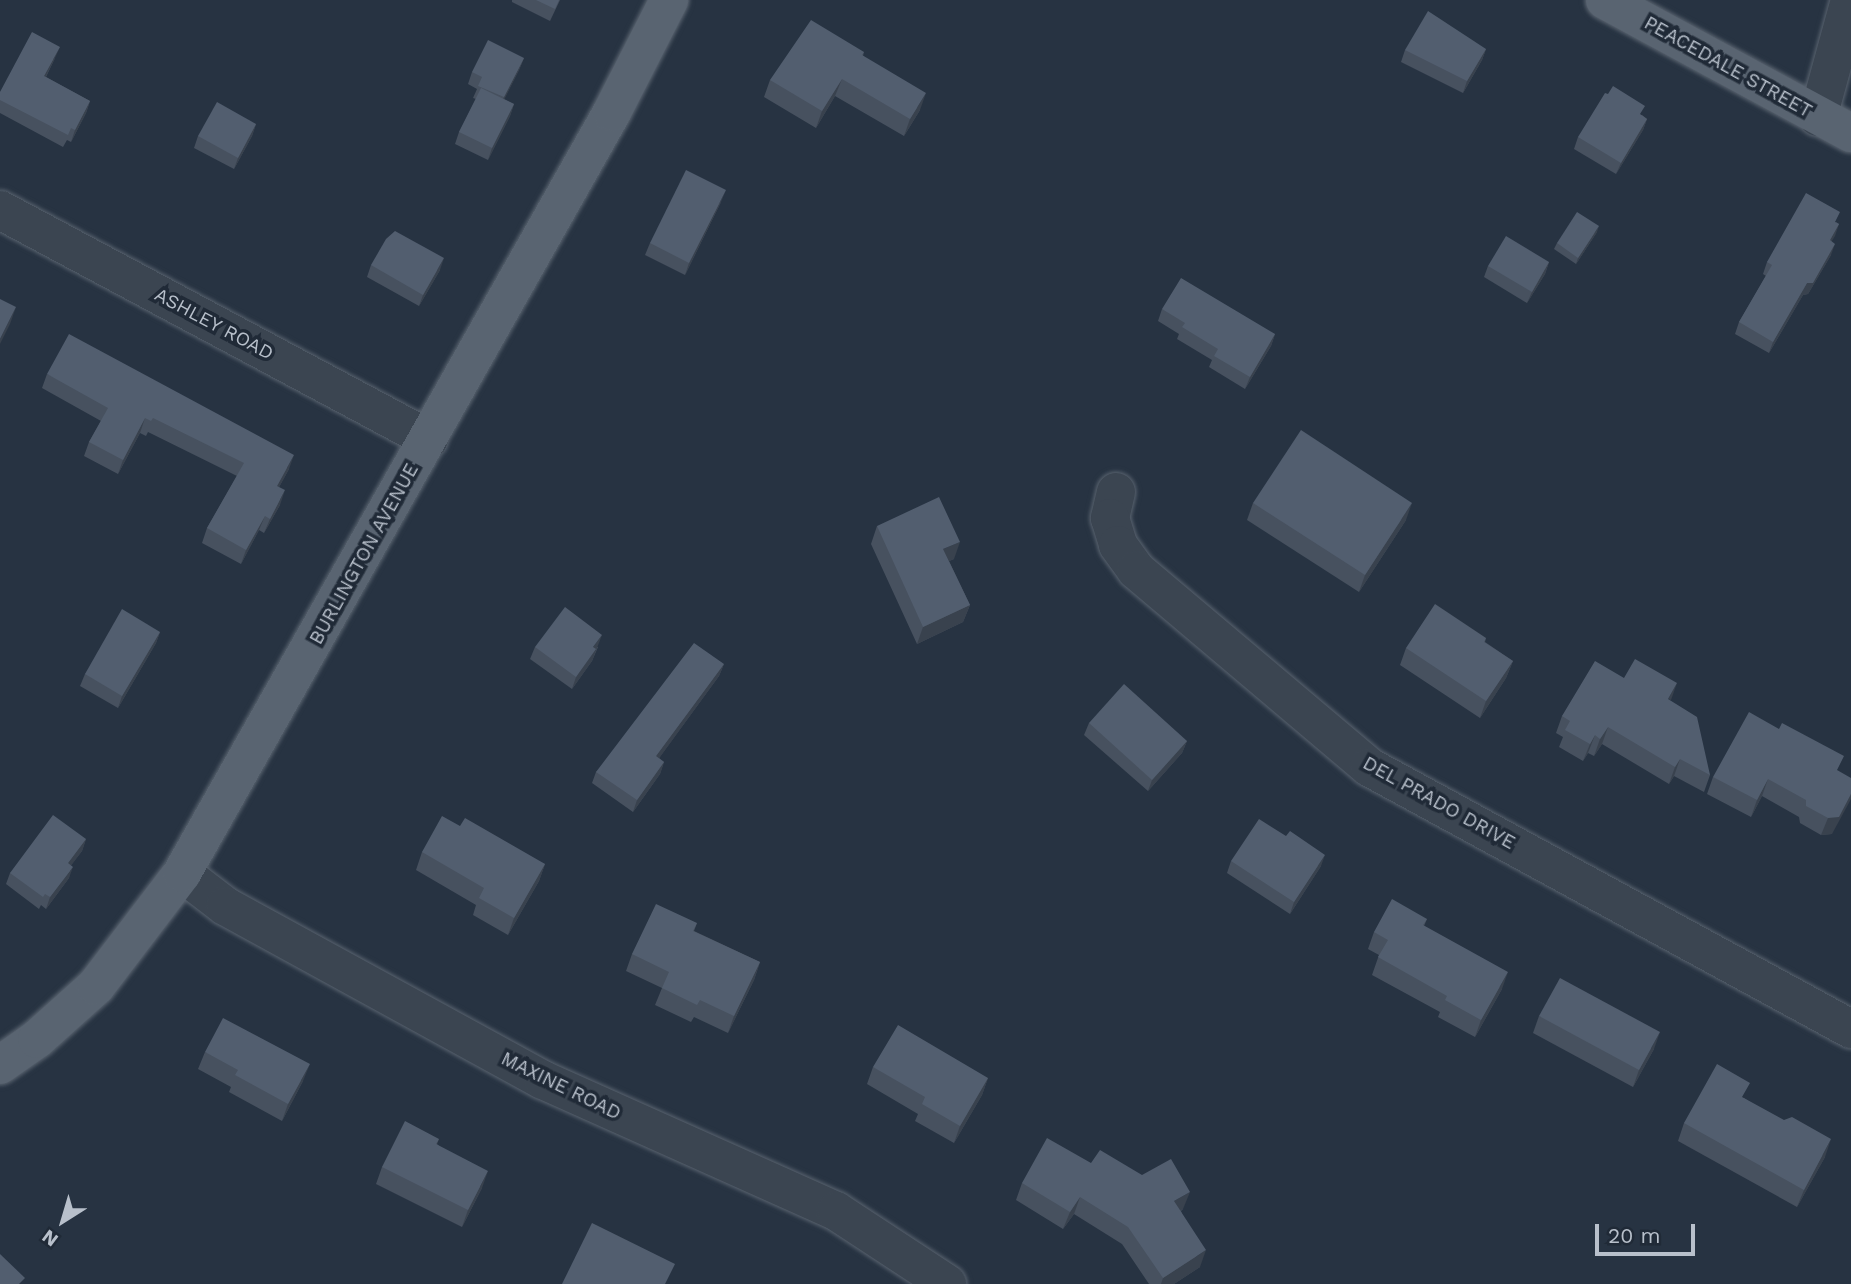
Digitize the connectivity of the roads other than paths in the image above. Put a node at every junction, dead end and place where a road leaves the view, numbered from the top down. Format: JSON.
{"nodes":[{"id":1,"x":669,"y":0,"type":"edge"},
{"id":2,"x":1605,"y":0,"type":"edge"},
{"id":3,"x":1850,"y":0,"type":"edge"},
{"id":4,"x":1835,"y":125,"type":"edge"},
{"id":5,"x":0,"y":210,"type":"edge"},
{"id":6,"x":429,"y":439,"type":"junction"},
{"id":7,"x":1116,"y":492,"type":"dead end"},
{"id":8,"x":182,"y":873,"type":"junction"},
{"id":9,"x":1851,"y":1028,"type":"edge"},
{"id":10,"x":0,"y":1065,"type":"edge"},
{"id":11,"x":947,"y":1284,"type":"edge"}],
"edges":[{"from":1,"to":6,"type":"main road","name":"BURLINGTON AVENUE"},
{"from":2,"to":4,"type":"main road","name":"PEACEDALE STREET"},
{"from":3,"to":4,"type":"street"},
{"from":5,"to":6,"type":"street","name":"ASHLEY ROAD"},
{"from":6,"to":8,"type":"main road","name":"BURLINGTON AVENUE"},
{"from":7,"to":9,"type":"street","name":"DEL PRADO DRIVE"},
{"from":8,"to":10,"type":"main road","name":"BURLINGTON AVENUE"},
{"from":8,"to":11,"type":"street","name":"MAXINE ROAD"}]}
